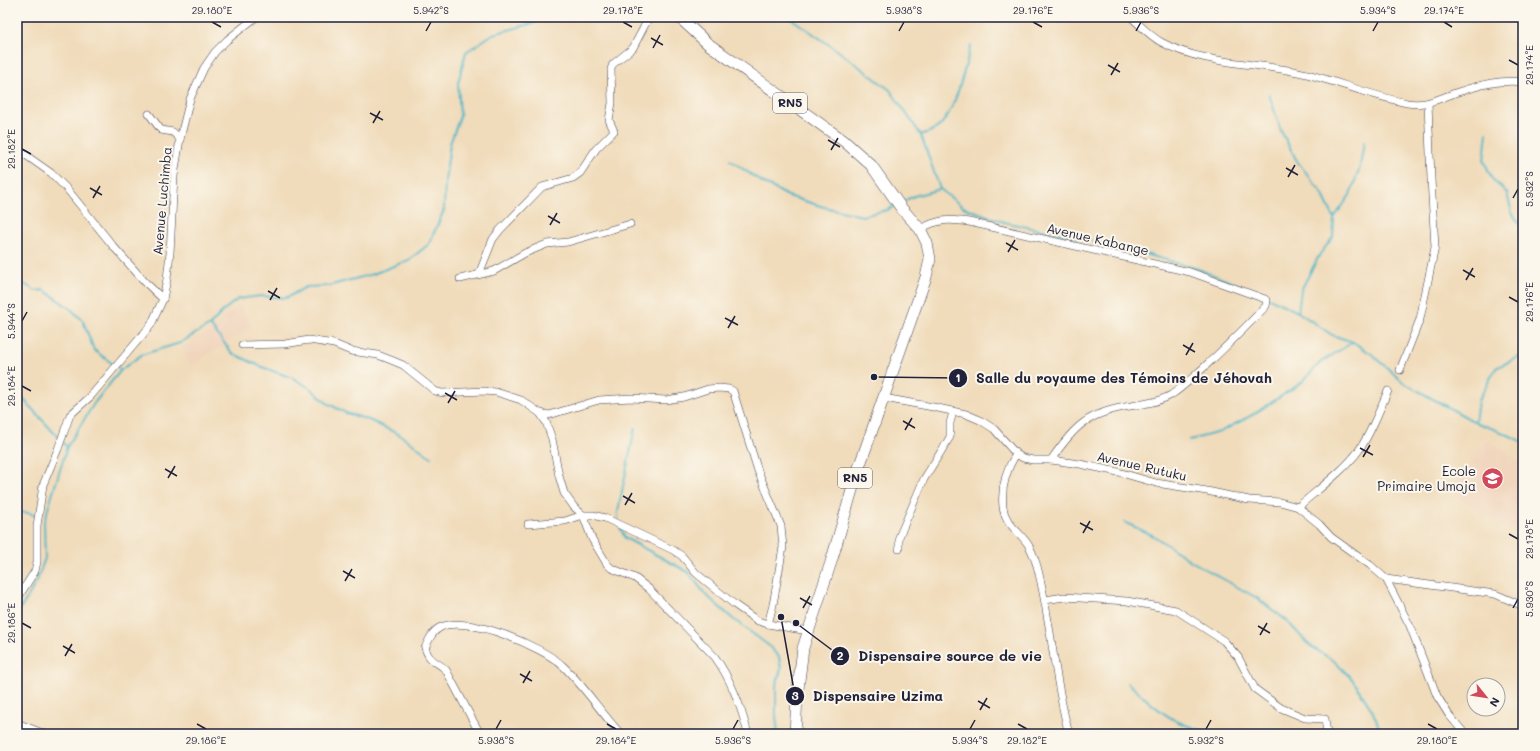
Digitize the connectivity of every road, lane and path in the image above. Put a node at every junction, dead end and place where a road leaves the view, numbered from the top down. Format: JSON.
{"nodes":[{"id":1,"x":256,"y":17,"type":"edge"},
{"id":2,"x":649,"y":17,"type":"edge"},
{"id":3,"x":679,"y":17,"type":"edge"},
{"id":4,"x":1131,"y":17,"type":"edge"},
{"id":5,"x":1523,"y":82,"type":"edge"},
{"id":6,"x":1428,"y":103,"type":"junction"},
{"id":7,"x":149,"y":114,"type":"dead end"},
{"id":8,"x":180,"y":139,"type":"junction"},
{"id":9,"x":17,"y":150,"type":"edge"},
{"id":10,"x":630,"y":224,"type":"dead end"},
{"id":11,"x":920,"y":229,"type":"junction"},
{"id":12,"x":479,"y":274,"type":"junction"},
{"id":13,"x":460,"y":279,"type":"dead end"},
{"id":14,"x":163,"y":299,"type":"junction"},
{"id":15,"x":242,"y":345,"type":"dead end"},
{"id":16,"x":1400,"y":370,"type":"dead end"},
{"id":17,"x":1388,"y":391,"type":"dead end"},
{"id":18,"x":884,"y":398,"type":"junction"},
{"id":19,"x":953,"y":412,"type":"junction"},
{"id":20,"x":540,"y":413,"type":"junction"},
{"id":21,"x":1016,"y":454,"type":"junction"},
{"id":22,"x":1051,"y":460,"type":"junction"},
{"id":23,"x":1298,"y":507,"type":"junction"},
{"id":24,"x":583,"y":515,"type":"junction"},
{"id":25,"x":528,"y":524,"type":"dead end"},
{"id":26,"x":899,"y":549,"type":"dead end"},
{"id":27,"x":1386,"y":579,"type":"junction"},
{"id":28,"x":17,"y":599,"type":"edge"},
{"id":29,"x":1044,"y":600,"type":"junction"},
{"id":30,"x":1523,"y":606,"type":"edge"},
{"id":31,"x":768,"y":624,"type":"junction"},
{"id":32,"x":808,"y":631,"type":"junction"},
{"id":33,"x":17,"y":723,"type":"edge"},
{"id":34,"x":45,"y":734,"type":"edge"},
{"id":35,"x":480,"y":734,"type":"edge"},
{"id":36,"x":621,"y":734,"type":"edge"},
{"id":37,"x":748,"y":734,"type":"edge"},
{"id":38,"x":796,"y":734,"type":"edge"},
{"id":39,"x":1070,"y":734,"type":"edge"},
{"id":40,"x":1327,"y":734,"type":"edge"},
{"id":41,"x":1465,"y":734,"type":"edge"}],
"edges":[{"from":1,"to":8,"type":"street","name":"Avenue Luchimba"},
{"from":2,"to":12,"type":"street"},
{"from":3,"to":11,"type":"highway","number":"RN5"},
{"from":4,"to":6,"type":"street"},
{"from":5,"to":6,"type":"street"},
{"from":6,"to":16,"type":"street"},
{"from":7,"to":8,"type":"street"},
{"from":8,"to":14,"type":"street","name":"Avenue Luchimba"},
{"from":9,"to":14,"type":"street"},
{"from":10,"to":12,"type":"street"},
{"from":11,"to":18,"type":"highway","number":"RN5"},
{"from":11,"to":22,"type":"street","name":"Avenue Kabange"},
{"from":12,"to":13,"type":"street"},
{"from":14,"to":28,"type":"street","name":"Avenue Luchimba"},
{"from":15,"to":20,"type":"street"},
{"from":17,"to":23,"type":"street"},
{"from":18,"to":19,"type":"street"},
{"from":18,"to":32,"type":"highway","number":"RN5"},
{"from":19,"to":21,"type":"street"},
{"from":19,"to":26,"type":"street"},
{"from":20,"to":24,"type":"street"},
{"from":20,"to":31,"type":"street"},
{"from":21,"to":22,"type":"street","name":"Avenue Rutuku"},
{"from":21,"to":29,"type":"street"},
{"from":22,"to":23,"type":"street","name":"Avenue Rutuku"},
{"from":23,"to":27,"type":"street","name":"Avenue Rutuku"},
{"from":24,"to":25,"type":"street"},
{"from":24,"to":31,"type":"street"},
{"from":24,"to":37,"type":"street"},
{"from":27,"to":30,"type":"street"},
{"from":27,"to":41,"type":"street"},
{"from":29,"to":39,"type":"street"},
{"from":29,"to":40,"type":"street"},
{"from":31,"to":32,"type":"street"},
{"from":32,"to":38,"type":"highway","number":"RN5"},
{"from":33,"to":34,"type":"street"},
{"from":35,"to":36,"type":"street"}]}
